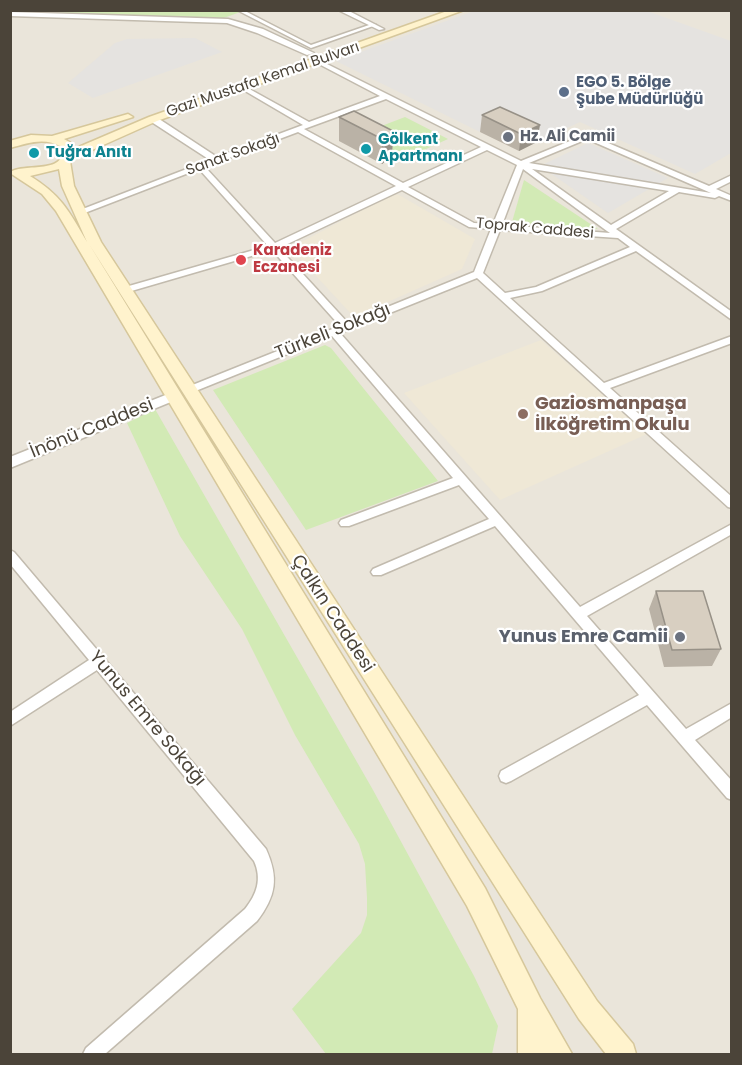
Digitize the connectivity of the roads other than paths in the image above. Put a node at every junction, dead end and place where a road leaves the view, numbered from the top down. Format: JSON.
{"nodes":[{"id":1,"x":239,"y":10,"type":"edge"},
{"id":2,"x":341,"y":10,"type":"edge"},
{"id":3,"x":432,"y":10,"type":"edge"},
{"id":4,"x":460,"y":10,"type":"edge"},
{"id":5,"x":10,"y":14,"type":"edge"},
{"id":6,"x":377,"y":27,"type":"junction"},
{"id":7,"x":313,"y":57,"type":"junction"},
{"id":8,"x":242,"y":87,"type":"junction"},
{"id":9,"x":386,"y":96,"type":"junction"},
{"id":10,"x":153,"y":119,"type":"junction"},
{"id":11,"x":310,"y":126,"type":"junction"},
{"id":12,"x":300,"y":130,"type":"junction"},
{"id":13,"x":52,"y":139,"type":"junction"},
{"id":14,"x":10,"y":145,"type":"edge"},
{"id":15,"x":486,"y":147,"type":"junction"},
{"id":16,"x":66,"y":158,"type":"junction"},
{"id":17,"x":217,"y":161,"type":"junction"},
{"id":18,"x":521,"y":164,"type":"junction"},
{"id":19,"x":201,"y":166,"type":"junction"},
{"id":20,"x":13,"y":172,"type":"edge"},
{"id":21,"x":732,"y":177,"type":"edge"},
{"id":22,"x":401,"y":187,"type":"junction"},
{"id":23,"x":710,"y":189,"type":"junction"},
{"id":24,"x":677,"y":190,"type":"junction"},
{"id":25,"x":732,"y":199,"type":"edge"},
{"id":26,"x":79,"y":212,"type":"junction"},
{"id":27,"x":496,"y":228,"type":"junction"},
{"id":28,"x":610,"y":229,"type":"junction"},
{"id":29,"x":620,"y":236,"type":"junction"},
{"id":30,"x":274,"y":247,"type":"junction"},
{"id":31,"x":636,"y":248,"type":"junction"},
{"id":32,"x":478,"y":274,"type":"junction"},
{"id":33,"x":125,"y":290,"type":"junction"},
{"id":34,"x":505,"y":296,"type":"junction"},
{"id":35,"x":732,"y":317,"type":"edge"},
{"id":36,"x":340,"y":329,"type":"junction"},
{"id":37,"x":732,"y":339,"type":"edge"},
{"id":38,"x":603,"y":387,"type":"junction"},
{"id":39,"x":181,"y":393,"type":"junction"},
{"id":40,"x":10,"y":463,"type":"edge"},
{"id":41,"x":462,"y":478,"type":"junction"},
{"id":42,"x":732,"y":504,"type":"edge"},
{"id":43,"x":498,"y":520,"type":"junction"},
{"id":44,"x":345,"y":522,"type":"dead end"},
{"id":45,"x":732,"y":528,"type":"edge"},
{"id":46,"x":10,"y":555,"type":"edge"},
{"id":47,"x":377,"y":572,"type":"dead end"},
{"id":48,"x":579,"y":614,"type":"junction"},
{"id":49,"x":99,"y":660,"type":"junction"},
{"id":50,"x":650,"y":696,"type":"junction"},
{"id":51,"x":732,"y":709,"type":"edge"},
{"id":52,"x":10,"y":720,"type":"edge"},
{"id":53,"x":685,"y":738,"type":"junction"},
{"id":54,"x":506,"y":776,"type":"dead end"},
{"id":55,"x":732,"y":792,"type":"edge"},
{"id":56,"x":531,"y":1007,"type":"junction"},
{"id":57,"x":92,"y":1054,"type":"edge"},
{"id":58,"x":531,"y":1054,"type":"edge"},
{"id":59,"x":559,"y":1054,"type":"edge"},
{"id":60,"x":623,"y":1054,"type":"edge"}],
"edges":[{"from":1,"to":6,"type":"street"},
{"from":2,"to":6,"type":"street"},
{"from":3,"to":6,"type":"main road","name":"Gazi Mustafa Kemal Bulvarı"},
{"from":4,"to":7,"type":"main road","name":"Gazi Mustafa Kemal Bulvarı"},
{"from":5,"to":7,"type":"street"},
{"from":6,"to":7,"type":"main road","name":"Gazi Mustafa Kemal Bulvarı"},
{"from":7,"to":8,"type":"main road","name":"Gazi Mustafa Kemal Bulvarı"},
{"from":7,"to":9,"type":"street"},
{"from":7,"to":13,"type":"main road","name":"Gazi Mustafa Kemal Bulvarı"},
{"from":8,"to":10,"type":"main road","name":"Gazi Mustafa Kemal Bulvarı"},
{"from":8,"to":11,"type":"street"},
{"from":9,"to":11,"type":"street","name":"Sanat Sokağı"},
{"from":9,"to":15,"type":"street"},
{"from":10,"to":16,"type":"main road","name":"Gazi Mustafa Kemal Bulvarı"},
{"from":10,"to":17,"type":"street"},
{"from":11,"to":12,"type":"street","name":"Sanat Sokağı"},
{"from":12,"to":17,"type":"street","name":"Sanat Sokağı"},
{"from":12,"to":22,"type":"street","name":"Toprak Caddesi"},
{"from":13,"to":14,"type":"main road","name":"Gazi Mustafa Kemal Bulvarı"},
{"from":13,"to":16,"type":"main road"},
{"from":15,"to":18,"type":"street"},
{"from":15,"to":22,"type":"street"},
{"from":16,"to":20,"type":"main road","name":"Gazi Mustafa Kemal Bulvarı"},
{"from":16,"to":26,"type":"main road","name":"Çalkın Caddesi"},
{"from":17,"to":19,"type":"street","name":"Sanat Sokağı"},
{"from":18,"to":23,"type":"street"},
{"from":18,"to":24,"type":"street"},
{"from":18,"to":27,"type":"street"},
{"from":18,"to":28,"type":"street"},
{"from":19,"to":26,"type":"street","name":"Sanat Sokağı"},
{"from":19,"to":30,"type":"street"},
{"from":20,"to":39,"type":"main road","name":"Çalkın Caddesi"},
{"from":21,"to":23,"type":"street"},
{"from":22,"to":27,"type":"street","name":"Toprak Caddesi"},
{"from":22,"to":30,"type":"street"},
{"from":23,"to":25,"type":"street"},
{"from":24,"to":25,"type":"street"},
{"from":24,"to":28,"type":"street"},
{"from":26,"to":33,"type":"main road","name":"Çalkın Caddesi"},
{"from":27,"to":29,"type":"street","name":"Toprak Caddesi"},
{"from":27,"to":32,"type":"street"},
{"from":28,"to":29,"type":"street"},
{"from":29,"to":31,"type":"street","name":"Toprak Caddesi"},
{"from":30,"to":33,"type":"street"},
{"from":30,"to":36,"type":"street"},
{"from":31,"to":34,"type":"street"},
{"from":31,"to":35,"type":"street","name":"Toprak Caddesi"},
{"from":32,"to":34,"type":"street"},
{"from":32,"to":36,"type":"street","name":"Türkeli Sokağı"},
{"from":33,"to":39,"type":"main road","name":"Çalkın Caddesi"},
{"from":34,"to":38,"type":"street"},
{"from":36,"to":39,"type":"street","name":"Türkeli Sokağı"},
{"from":36,"to":41,"type":"street"},
{"from":37,"to":38,"type":"street"},
{"from":38,"to":42,"type":"street"},
{"from":39,"to":40,"type":"street","name":"İnönü Caddesi"},
{"from":39,"to":56,"type":"main road","name":"Çalkın Caddesi"},
{"from":39,"to":60,"type":"main road","name":"Çalkın Caddesi"},
{"from":41,"to":43,"type":"street"},
{"from":41,"to":44,"type":"street"},
{"from":43,"to":47,"type":"street"},
{"from":43,"to":48,"type":"street"},
{"from":45,"to":48,"type":"street"},
{"from":46,"to":49,"type":"street","name":"Yunus Emre Sokağı"},
{"from":48,"to":50,"type":"street"},
{"from":49,"to":52,"type":"street"},
{"from":49,"to":57,"type":"street","name":"Yunus Emre Sokağı"},
{"from":50,"to":53,"type":"street"},
{"from":50,"to":54,"type":"street"},
{"from":51,"to":53,"type":"street"},
{"from":53,"to":55,"type":"street"},
{"from":56,"to":58,"type":"main road"},
{"from":56,"to":59,"type":"main road","name":"Çalkın Caddesi"}]}
